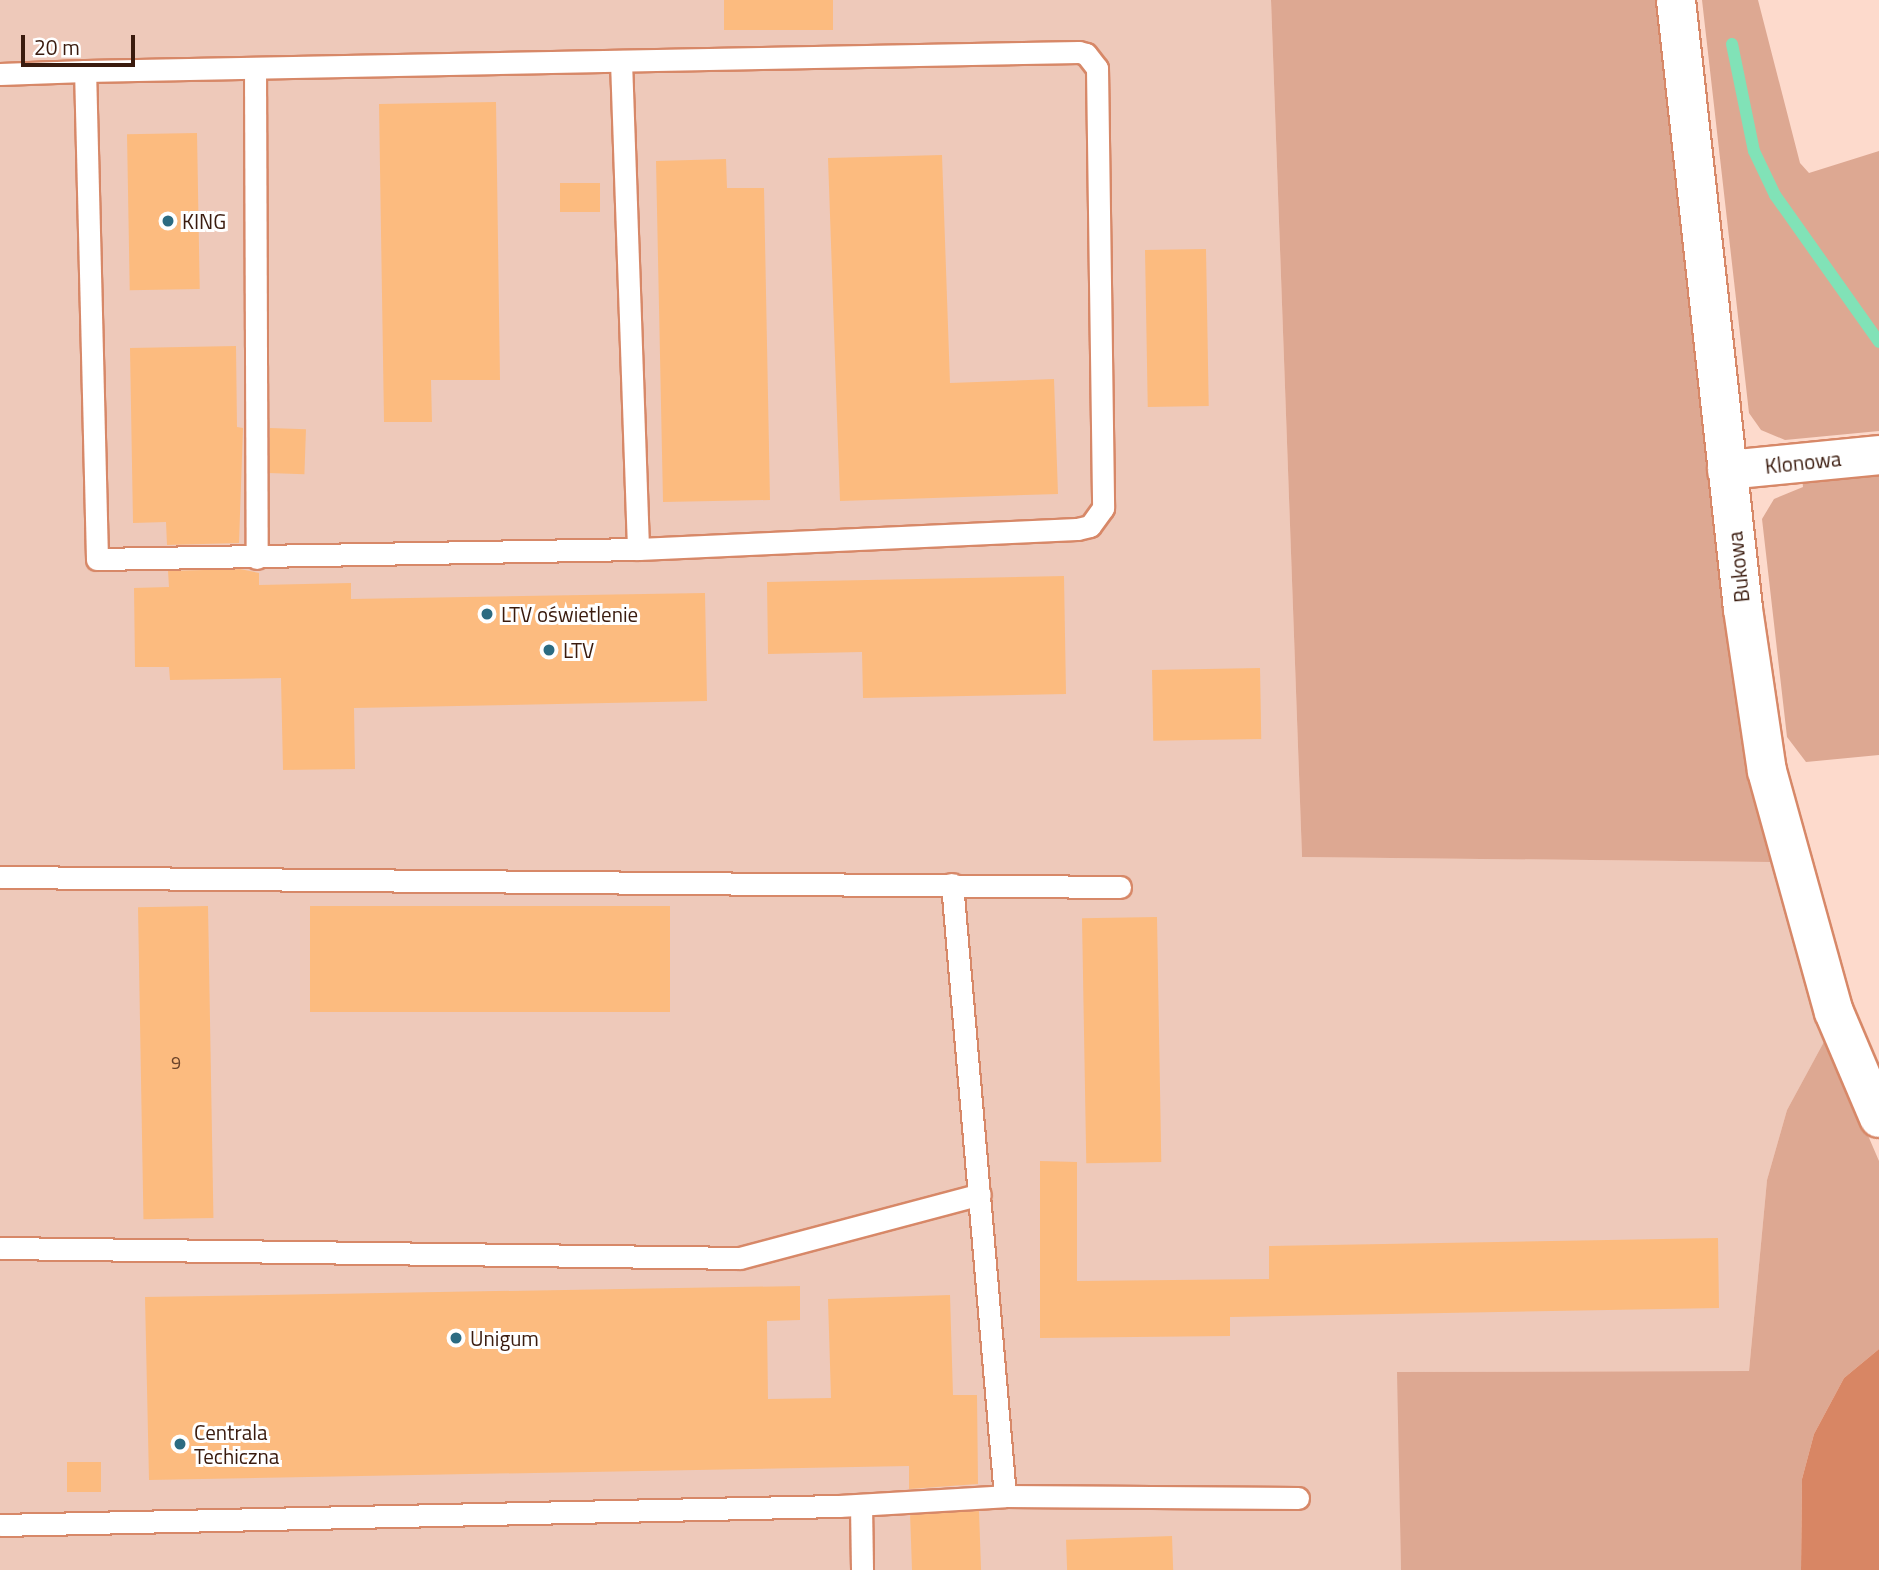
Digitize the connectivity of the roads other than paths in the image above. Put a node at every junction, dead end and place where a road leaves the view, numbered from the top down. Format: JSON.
{"nodes":[{"id":1,"x":1676,"y":0,"type":"edge"},
{"id":2,"x":621,"y":61,"type":"junction"},
{"id":3,"x":255,"y":68,"type":"junction"},
{"id":4,"x":85,"y":71,"type":"junction"},
{"id":5,"x":0,"y":74,"type":"edge"},
{"id":6,"x":1879,"y":455,"type":"edge"},
{"id":7,"x":1727,"y":470,"type":"junction"},
{"id":8,"x":638,"y":549,"type":"junction"},
{"id":9,"x":257,"y":558,"type":"junction"},
{"id":10,"x":0,"y":877,"type":"edge"},
{"id":11,"x":952,"y":884,"type":"junction"},
{"id":12,"x":1120,"y":887,"type":"dead end"},
{"id":13,"x":1879,"y":1118,"type":"edge"},
{"id":14,"x":981,"y":1194,"type":"junction"},
{"id":15,"x":0,"y":1248,"type":"edge"},
{"id":16,"x":1005,"y":1496,"type":"junction"},
{"id":17,"x":1298,"y":1498,"type":"dead end"},
{"id":18,"x":861,"y":1505,"type":"junction"},
{"id":19,"x":0,"y":1525,"type":"edge"},
{"id":20,"x":862,"y":1570,"type":"edge"}],
"edges":[{"from":1,"to":7,"type":"street","name":"Bukowa"},
{"from":2,"to":3,"type":"lane"},
{"from":2,"to":8,"type":"lane"},
{"from":2,"to":8,"type":"lane"},
{"from":3,"to":4,"type":"lane"},
{"from":3,"to":9,"type":"lane"},
{"from":4,"to":5,"type":"lane"},
{"from":4,"to":9,"type":"lane"},
{"from":6,"to":7,"type":"street","name":"Klonowa"},
{"from":7,"to":13,"type":"street","name":"Bukowa"},
{"from":8,"to":9,"type":"lane"},
{"from":10,"to":11,"type":"lane"},
{"from":11,"to":12,"type":"lane"},
{"from":11,"to":14,"type":"lane"},
{"from":14,"to":15,"type":"lane"},
{"from":14,"to":16,"type":"lane"},
{"from":16,"to":17,"type":"lane"},
{"from":16,"to":18,"type":"lane"},
{"from":18,"to":19,"type":"lane"},
{"from":18,"to":20,"type":"lane"}]}
